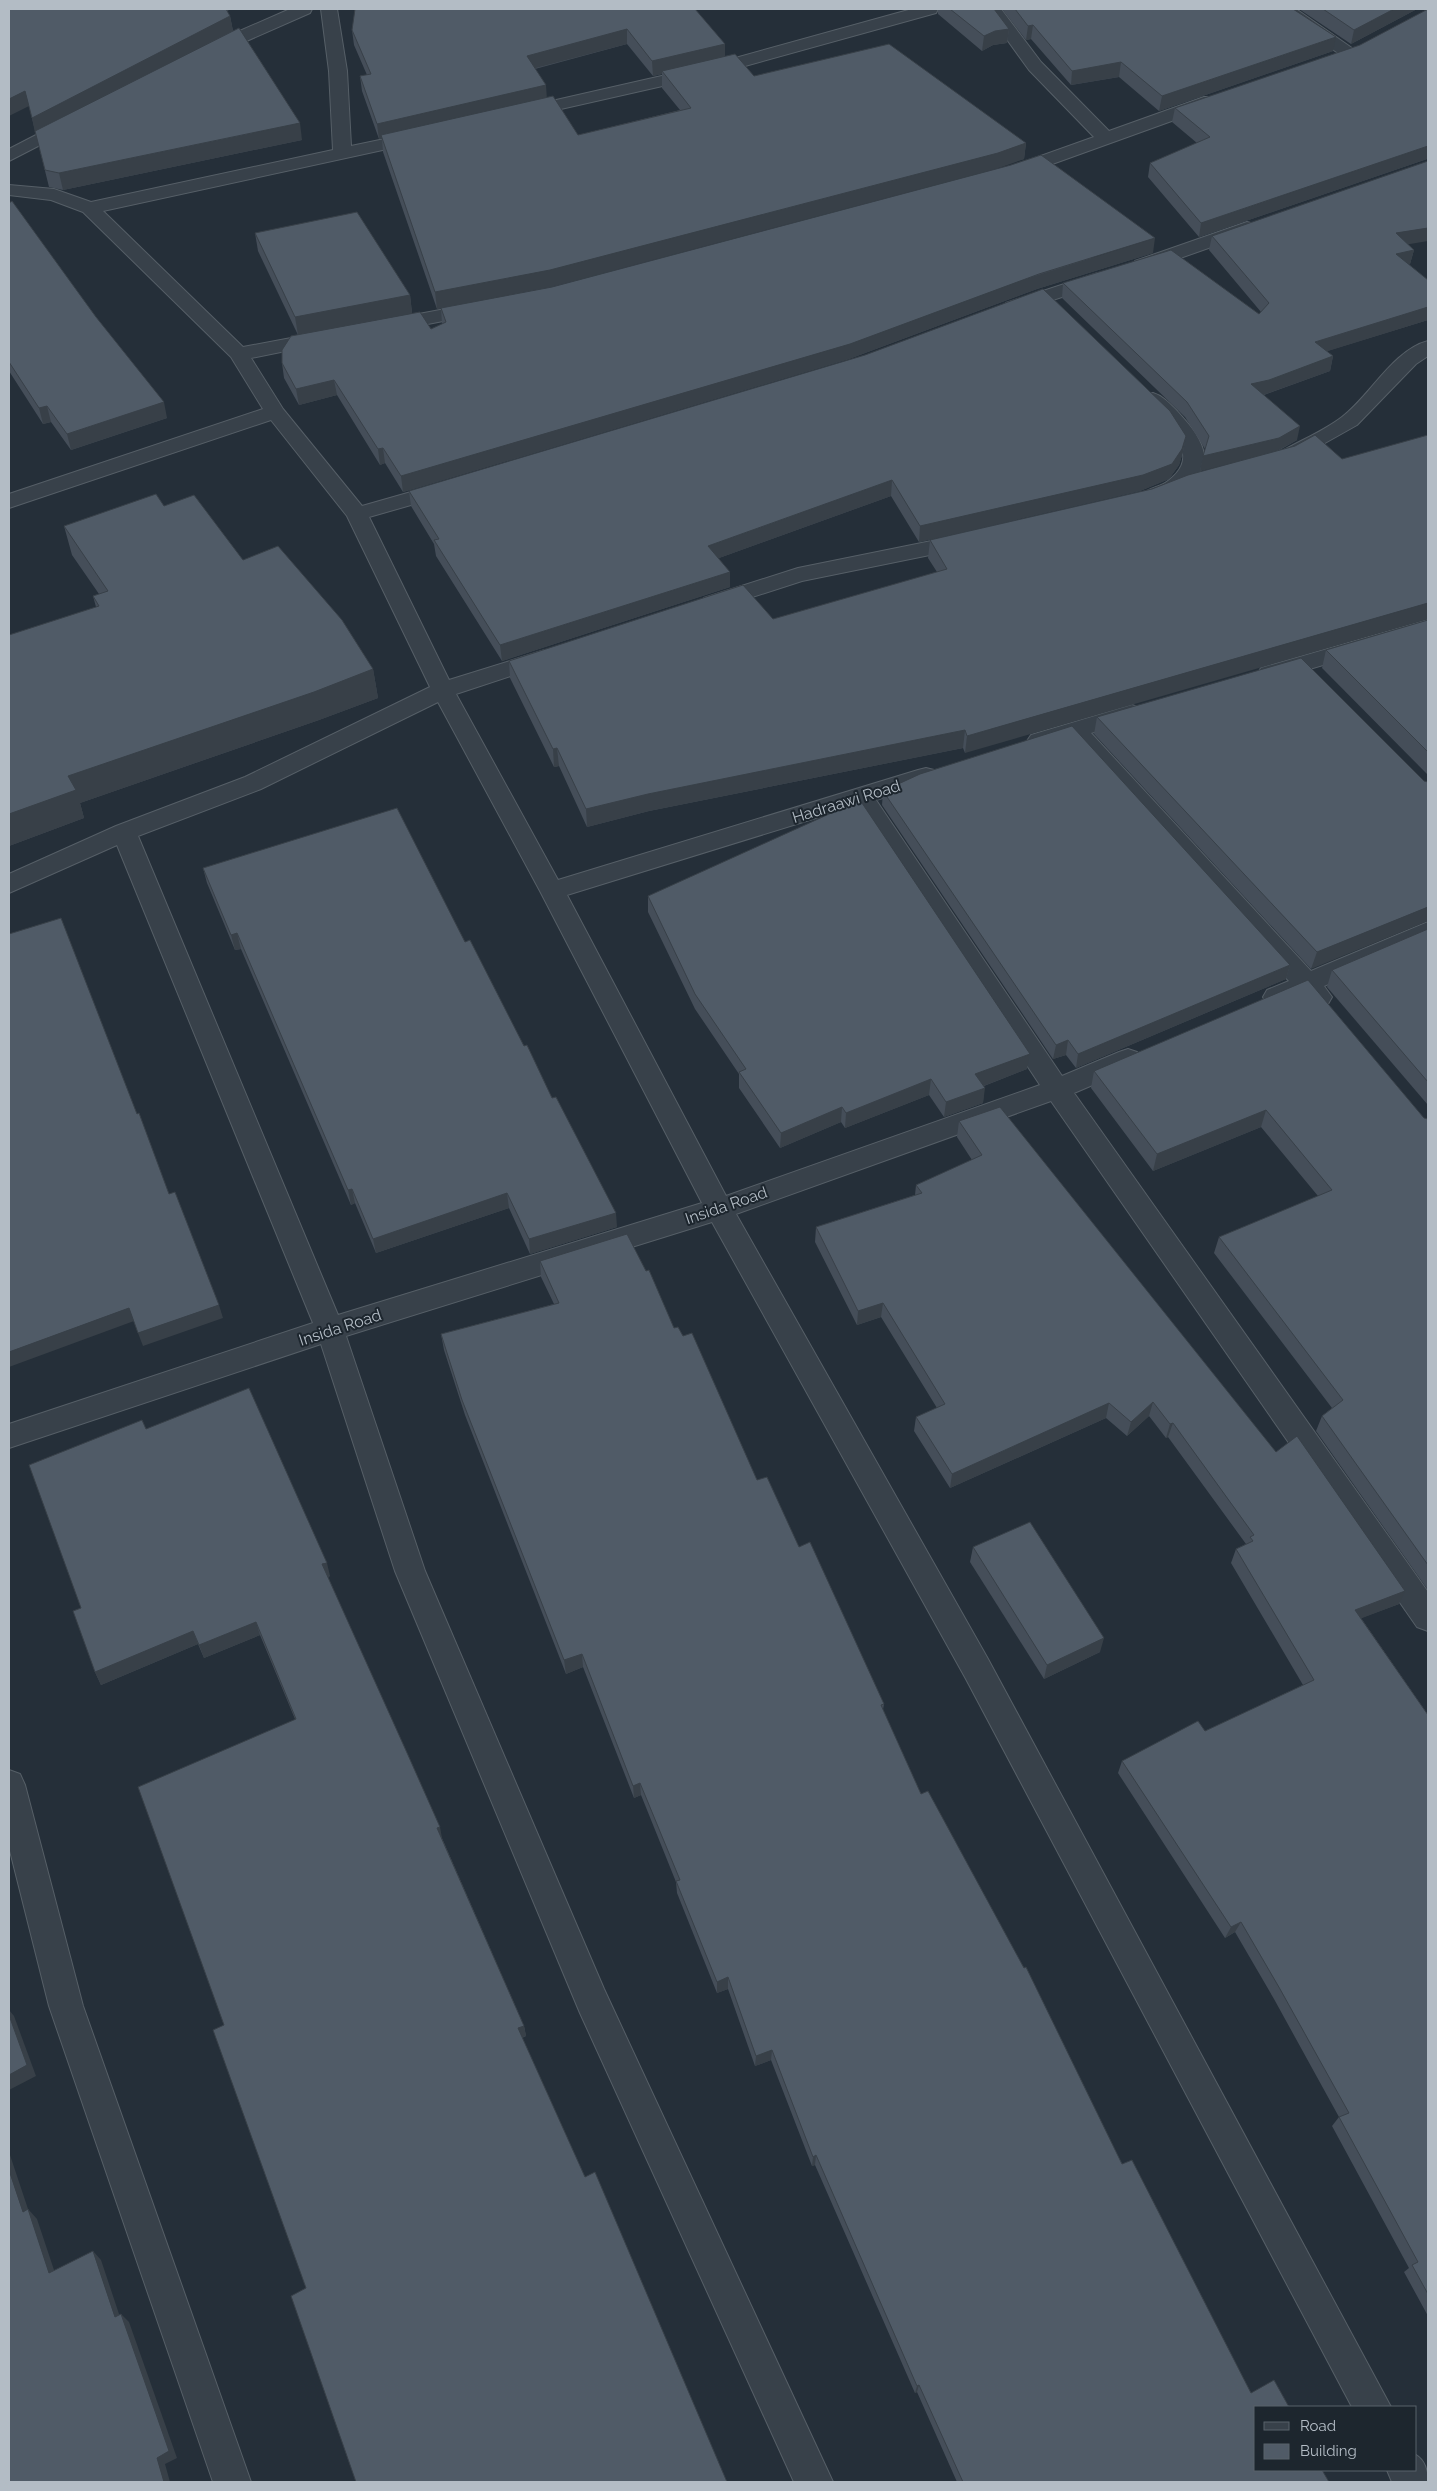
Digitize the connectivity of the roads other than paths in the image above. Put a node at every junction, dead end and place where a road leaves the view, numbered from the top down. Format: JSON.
{"nodes":[{"id":1,"x":304,"y":9,"type":"edge"},
{"id":2,"x":329,"y":9,"type":"edge"},
{"id":3,"x":930,"y":9,"type":"edge"},
{"id":4,"x":993,"y":9,"type":"edge"},
{"id":5,"x":1285,"y":9,"type":"edge"},
{"id":6,"x":1350,"y":52,"type":"edge"},
{"id":7,"x":192,"y":60,"type":"edge"},
{"id":8,"x":1225,"y":96,"type":"edge"},
{"id":9,"x":86,"y":114,"type":"edge"},
{"id":10,"x":504,"y":117,"type":"edge"},
{"id":11,"x":438,"y":132,"type":"edge"},
{"id":12,"x":1105,"y":137,"type":"junction"},
{"id":13,"x":342,"y":154,"type":"junction"},
{"id":14,"x":9,"y":156,"type":"edge"},
{"id":15,"x":994,"y":178,"type":"edge"},
{"id":16,"x":9,"y":190,"type":"edge"},
{"id":17,"x":90,"y":208,"type":"junction"},
{"id":18,"x":1269,"y":220,"type":"edge"},
{"id":19,"x":494,"y":306,"type":"edge"},
{"id":20,"x":992,"y":315,"type":"edge"},
{"id":21,"x":366,"y":330,"type":"edge"},
{"id":22,"x":337,"y":336,"type":"edge"},
{"id":23,"x":1428,"y":348,"type":"edge"},
{"id":24,"x":238,"y":354,"type":"junction"},
{"id":25,"x":1142,"y":388,"type":"edge"},
{"id":26,"x":274,"y":412,"type":"junction"},
{"id":27,"x":1263,"y":463,"type":"edge"},
{"id":28,"x":1206,"y":478,"type":"edge"},
{"id":29,"x":462,"y":483,"type":"edge"},
{"id":30,"x":1177,"y":486,"type":"junction"},
{"id":31,"x":9,"y":501,"type":"edge"},
{"id":32,"x":1129,"y":502,"type":"edge"},
{"id":33,"x":357,"y":514,"type":"junction"},
{"id":34,"x":989,"y":536,"type":"edge"},
{"id":35,"x":696,"y":609,"type":"edge"},
{"id":36,"x":1428,"y":627,"type":"edge"},
{"id":37,"x":565,"y":651,"type":"edge"},
{"id":38,"x":1301,"y":663,"type":"junction"},
{"id":39,"x":1245,"y":680,"type":"edge"},
{"id":40,"x":1321,"y":683,"type":"edge"},
{"id":41,"x":443,"y":690,"type":"junction"},
{"id":42,"x":1151,"y":708,"type":"edge"},
{"id":43,"x":1075,"y":730,"type":"junction"},
{"id":44,"x":1019,"y":747,"type":"edge"},
{"id":45,"x":945,"y":770,"type":"edge"},
{"id":46,"x":861,"y":796,"type":"junction"},
{"id":47,"x":124,"y":832,"type":"junction"},
{"id":48,"x":9,"y":884,"type":"edge"},
{"id":49,"x":552,"y":891,"type":"junction"},
{"id":50,"x":1428,"y":931,"type":"edge"},
{"id":51,"x":1308,"y":984,"type":"junction"},
{"id":52,"x":1254,"y":1006,"type":"edge"},
{"id":53,"x":1333,"y":1014,"type":"edge"},
{"id":54,"x":1147,"y":1051,"type":"edge"},
{"id":55,"x":1057,"y":1089,"type":"junction"},
{"id":56,"x":718,"y":1209,"type":"junction"},
{"id":57,"x":330,"y":1329,"type":"junction"},
{"id":58,"x":9,"y":1436,"type":"edge"},
{"id":59,"x":1428,"y":1617,"type":"edge"},
{"id":60,"x":9,"y":1785,"type":"edge"},
{"id":61,"x":1371,"y":2406,"type":"edge"},
{"id":62,"x":1407,"y":2471,"type":"edge"},
{"id":63,"x":232,"y":2482,"type":"edge"},
{"id":64,"x":814,"y":2482,"type":"edge"},
{"id":65,"x":1413,"y":2482,"type":"edge"}],
"edges":[{"from":1,"to":7,"type":"street"},
{"from":2,"to":13,"type":"street"},
{"from":3,"to":10,"type":"street"},
{"from":4,"to":12,"type":"street"},
{"from":5,"to":6,"type":"street"},
{"from":8,"to":12,"type":"street"},
{"from":9,"to":14,"type":"street"},
{"from":11,"to":13,"type":"street"},
{"from":12,"to":15,"type":"street"},
{"from":13,"to":17,"type":"street"},
{"from":16,"to":17,"type":"street"},
{"from":17,"to":24,"type":"street"},
{"from":18,"to":20,"type":"street"},
{"from":19,"to":21,"type":"street"},
{"from":22,"to":24,"type":"street"},
{"from":23,"to":27,"type":"street"},
{"from":24,"to":26,"type":"street"},
{"from":25,"to":30,"type":"street"},
{"from":26,"to":31,"type":"street"},
{"from":26,"to":33,"type":"street"},
{"from":28,"to":30,"type":"street"},
{"from":29,"to":33,"type":"street"},
{"from":30,"to":32,"type":"street"},
{"from":33,"to":41,"type":"street"},
{"from":34,"to":35,"type":"street"},
{"from":36,"to":38,"type":"street"},
{"from":37,"to":41,"type":"street"},
{"from":38,"to":39,"type":"street"},
{"from":38,"to":40,"type":"street"},
{"from":41,"to":47,"type":"street"},
{"from":41,"to":49,"type":"street"},
{"from":42,"to":43,"type":"street"},
{"from":43,"to":44,"type":"street"},
{"from":43,"to":51,"type":"street"},
{"from":45,"to":46,"type":"street","name":"Hadraawi Road"},
{"from":46,"to":49,"type":"street","name":"Hadraawi Road"},
{"from":46,"to":55,"type":"street"},
{"from":47,"to":48,"type":"street"},
{"from":47,"to":57,"type":"street"},
{"from":49,"to":56,"type":"street"},
{"from":50,"to":51,"type":"street"},
{"from":51,"to":52,"type":"street"},
{"from":51,"to":53,"type":"street"},
{"from":54,"to":55,"type":"street","name":"Insida Road"},
{"from":55,"to":56,"type":"street","name":"Insida Road"},
{"from":55,"to":59,"type":"street"},
{"from":56,"to":57,"type":"street","name":"Insida Road"},
{"from":56,"to":61,"type":"street"},
{"from":57,"to":58,"type":"street","name":"Insida Road"},
{"from":57,"to":64,"type":"street"},
{"from":60,"to":63,"type":"street"},
{"from":62,"to":65,"type":"street"}]}
